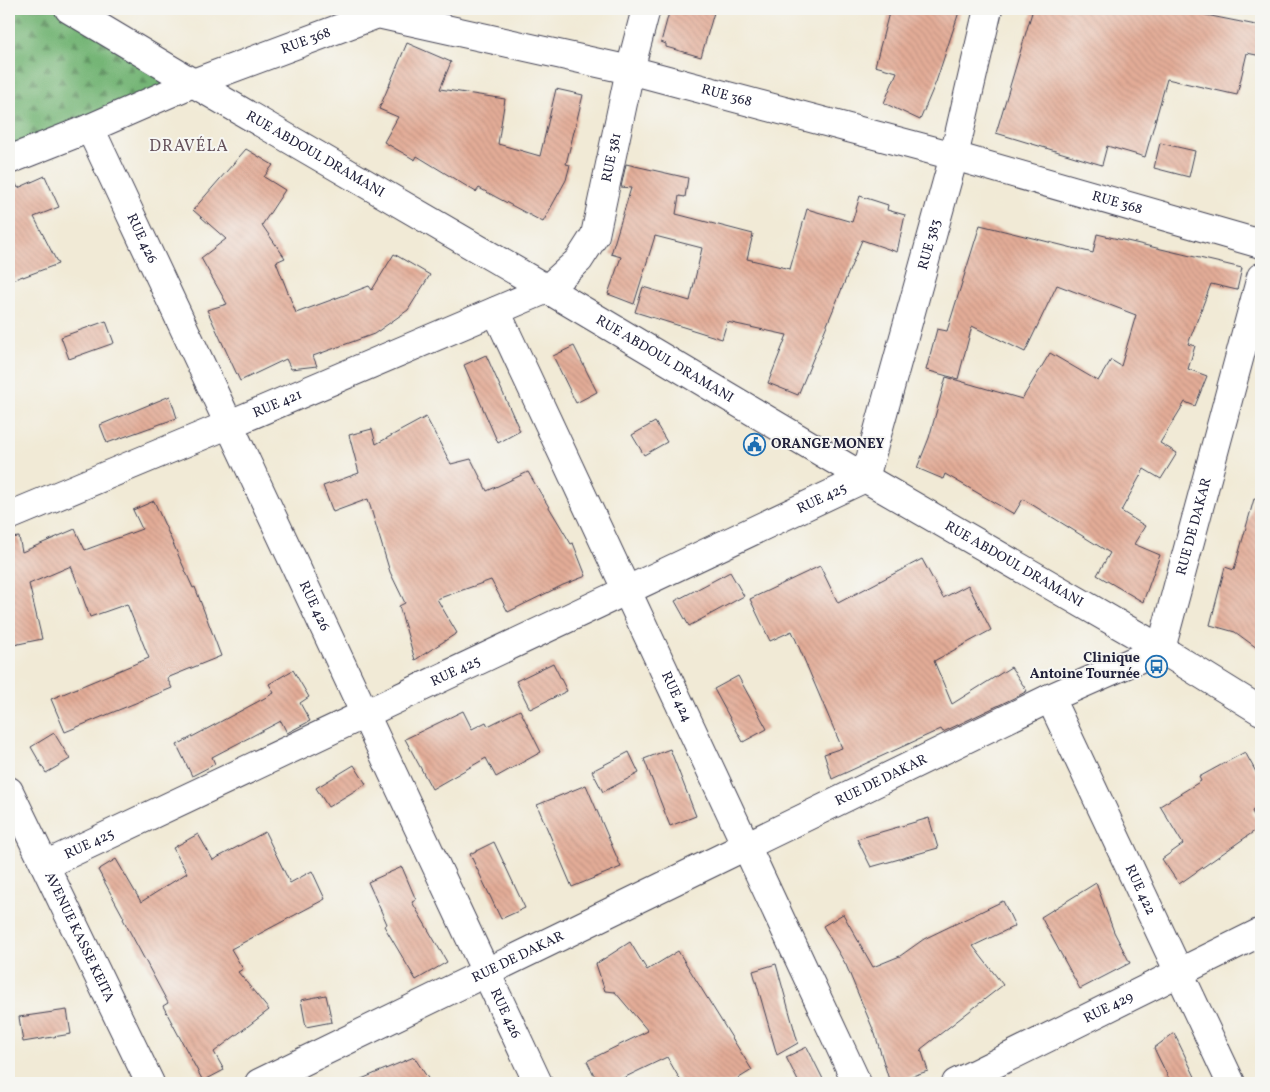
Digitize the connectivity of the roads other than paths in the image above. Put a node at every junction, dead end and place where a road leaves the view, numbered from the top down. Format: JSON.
{"nodes":[{"id":1,"x":69,"y":9,"type":"edge"},
{"id":2,"x":646,"y":9,"type":"edge"},
{"id":3,"x":988,"y":9,"type":"edge"},
{"id":4,"x":379,"y":12,"type":"edge"},
{"id":5,"x":630,"y":70,"type":"junction"},
{"id":6,"x":193,"y":83,"type":"junction"},
{"id":7,"x":90,"y":128,"type":"junction"},
{"id":8,"x":954,"y":156,"type":"junction"},
{"id":9,"x":9,"y":160,"type":"edge"},
{"id":10,"x":1261,"y":244,"type":"edge"},
{"id":11,"x":1261,"y":277,"type":"edge"},
{"id":12,"x":547,"y":289,"type":"junction"},
{"id":13,"x":496,"y":311,"type":"junction"},
{"id":14,"x":230,"y":424,"type":"junction"},
{"id":15,"x":865,"y":478,"type":"junction"},
{"id":16,"x":9,"y":516,"type":"edge"},
{"id":17,"x":626,"y":591,"type":"junction"},
{"id":18,"x":1161,"y":649,"type":"junction"},
{"id":19,"x":1050,"y":698,"type":"junction"},
{"id":20,"x":1261,"y":711,"type":"edge"},
{"id":21,"x":365,"y":714,"type":"junction"},
{"id":22,"x":9,"y":791,"type":"edge"},
{"id":23,"x":746,"y":846,"type":"junction"},
{"id":24,"x":45,"y":865,"type":"junction"},
{"id":25,"x":1261,"y":932,"type":"edge"},
{"id":26,"x":486,"y":972,"type":"junction"},
{"id":27,"x":1178,"y":973,"type":"junction"},
{"id":28,"x":150,"y":1083,"type":"edge"},
{"id":29,"x":259,"y":1083,"type":"edge"},
{"id":30,"x":538,"y":1083,"type":"edge"},
{"id":31,"x":857,"y":1083,"type":"edge"},
{"id":32,"x":956,"y":1083,"type":"edge"},
{"id":33,"x":1231,"y":1083,"type":"edge"}],
"edges":[{"from":1,"to":6,"type":"street","name":"RUE ABDOUL DRAMANI"},
{"from":2,"to":5,"type":"street","name":"RUE 381"},
{"from":3,"to":8,"type":"street","name":"RUE 383"},
{"from":4,"to":5,"type":"street","name":"RUE 368"},
{"from":4,"to":6,"type":"street","name":"RUE 368"},
{"from":5,"to":8,"type":"street","name":"RUE 368"},
{"from":5,"to":12,"type":"street","name":"RUE 381"},
{"from":6,"to":7,"type":"street"},
{"from":6,"to":12,"type":"street","name":"RUE ABDOUL DRAMANI"},
{"from":7,"to":9,"type":"street"},
{"from":7,"to":14,"type":"street","name":"RUE 426"},
{"from":8,"to":10,"type":"street","name":"RUE 368"},
{"from":8,"to":15,"type":"street","name":"RUE 383"},
{"from":11,"to":18,"type":"street","name":"RUE DE DAKAR"},
{"from":12,"to":13,"type":"street","name":"RUE 421"},
{"from":12,"to":15,"type":"street","name":"RUE ABDOUL DRAMANI"},
{"from":13,"to":14,"type":"street","name":"RUE 421"},
{"from":13,"to":17,"type":"street","name":"RUE 424"},
{"from":14,"to":16,"type":"street","name":"RUE 421"},
{"from":14,"to":21,"type":"street","name":"RUE 426"},
{"from":15,"to":17,"type":"street","name":"RUE 425"},
{"from":15,"to":18,"type":"street","name":"RUE ABDOUL DRAMANI"},
{"from":17,"to":21,"type":"street","name":"RUE 425"},
{"from":17,"to":23,"type":"street","name":"RUE 424"},
{"from":18,"to":19,"type":"street","name":"RUE DE DAKAR"},
{"from":18,"to":20,"type":"street","name":"RUE ABDOUL DRAMANI"},
{"from":19,"to":23,"type":"street","name":"RUE DE DAKAR"},
{"from":19,"to":27,"type":"street","name":"RUE 422"},
{"from":21,"to":24,"type":"street","name":"RUE 425"},
{"from":21,"to":26,"type":"street","name":"RUE 426"},
{"from":22,"to":24,"type":"street","name":"AVENUE KASSE KEITA"},
{"from":23,"to":26,"type":"street","name":"RUE DE DAKAR"},
{"from":23,"to":31,"type":"street","name":"RUE 424"},
{"from":24,"to":28,"type":"street","name":"AVENUE KASSE KEITA"},
{"from":25,"to":27,"type":"street","name":"RUE 429"},
{"from":26,"to":29,"type":"street","name":"RUE DE DAKAR"},
{"from":26,"to":30,"type":"street","name":"RUE 426"},
{"from":27,"to":32,"type":"street","name":"RUE 429"},
{"from":27,"to":33,"type":"street","name":"RUE 422"}]}
